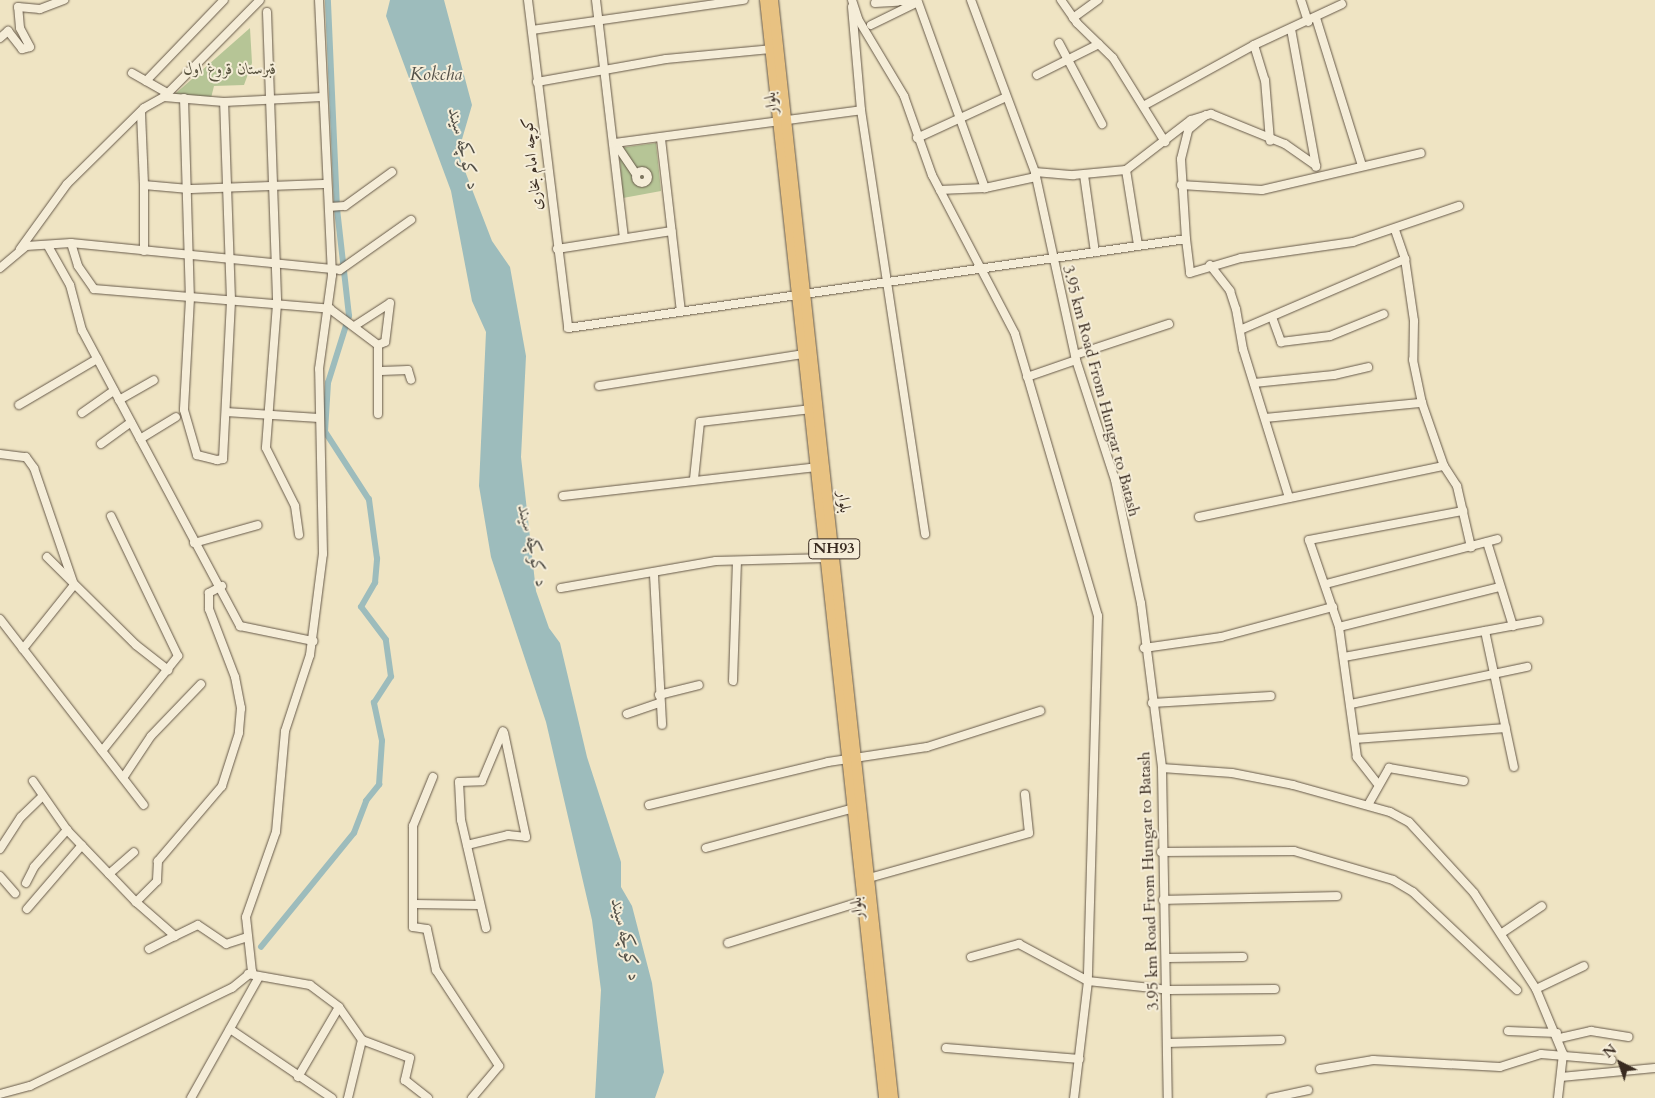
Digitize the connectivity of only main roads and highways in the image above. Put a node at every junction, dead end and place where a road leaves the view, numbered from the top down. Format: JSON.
{"nodes":[{"id":1,"x":765,"y":0,"type":"edge"},
{"id":2,"x":773,"y":0,"type":"edge"},
{"id":3,"x":783,"y":122,"type":"junction"},
{"id":4,"x":802,"y":294,"type":"junction"},
{"id":5,"x":836,"y":617,"type":"junction"},
{"id":6,"x":852,"y":758,"type":"junction"},
{"id":7,"x":887,"y":1084,"type":"junction"},
{"id":8,"x":884,"y":1098,"type":"edge"},
{"id":9,"x":893,"y":1098,"type":"edge"}],
"edges":[{"from":1,"to":3,"type":"main road","name":"بلوار","number":"NH93"},
{"from":2,"to":3,"type":"main road","name":"بلوار","number":"NH93"},
{"from":3,"to":4,"type":"main road","name":"بلوار","number":"NH93"},
{"from":4,"to":5,"type":"main road","name":"بلوار","number":"NH93"},
{"from":4,"to":5,"type":"main road","name":"بلوار","number":"NH93"},
{"from":5,"to":6,"type":"main road","name":"بلوار","number":"NH93"},
{"from":6,"to":7,"type":"main road","name":"بلوار","number":"NH93"},
{"from":6,"to":7,"type":"main road","name":"بلوار","number":"NH93"},
{"from":7,"to":8,"type":"main road","name":"بلوار","number":"NH93"},
{"from":7,"to":9,"type":"main road","name":"بلوار","number":"NH93"}]}
